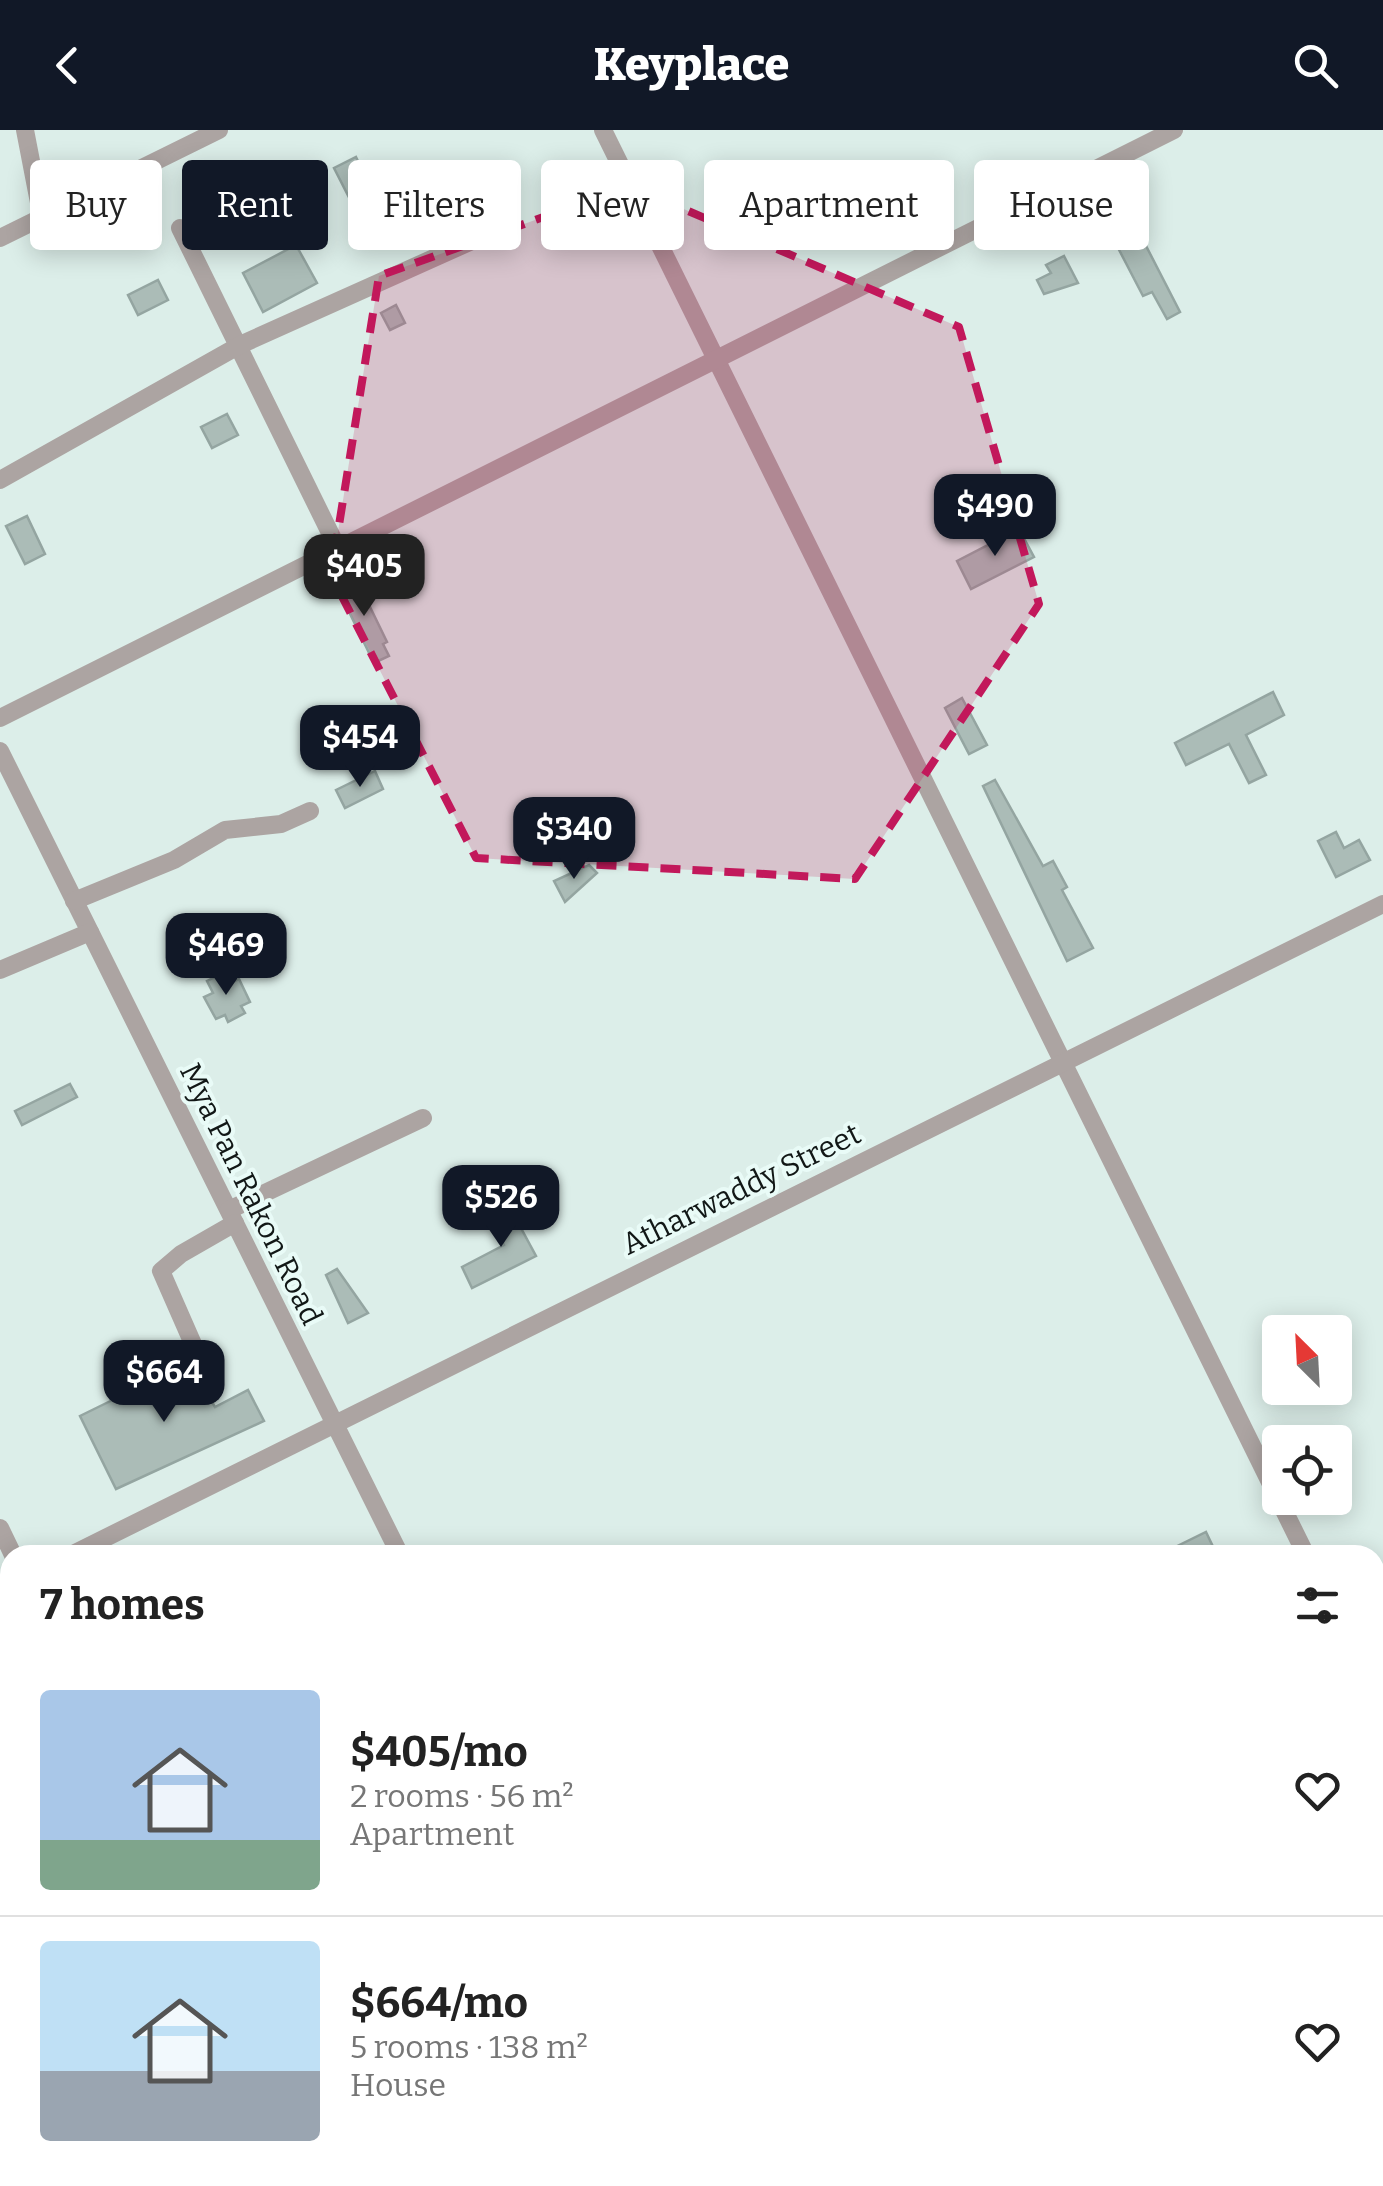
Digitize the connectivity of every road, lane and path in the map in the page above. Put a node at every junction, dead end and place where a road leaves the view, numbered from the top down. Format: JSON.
{"nodes":[{"id":1,"x":25,"y":130,"type":"edge"},
{"id":2,"x":220,"y":130,"type":"edge"},
{"id":3,"x":602,"y":130,"type":"edge"},
{"id":4,"x":1174,"y":130,"type":"edge"},
{"id":5,"x":31,"y":160,"type":"edge"},
{"id":6,"x":159,"y":160,"type":"edge"},
{"id":7,"x":30,"y":224,"type":"edge"},
{"id":8,"x":180,"y":228,"type":"dead end"},
{"id":9,"x":0,"y":238,"type":"edge"},
{"id":10,"x":453,"y":250,"type":"edge"},
{"id":11,"x":240,"y":345,"type":"junction"},
{"id":12,"x":718,"y":358,"type":"junction"},
{"id":13,"x":0,"y":480,"type":"edge"},
{"id":14,"x":338,"y":549,"type":"junction"},
{"id":15,"x":0,"y":718,"type":"edge"},
{"id":16,"x":0,"y":751,"type":"edge"},
{"id":17,"x":310,"y":811,"type":"dead end"},
{"id":18,"x":74,"y":901,"type":"junction"},
{"id":19,"x":1383,"y":904,"type":"edge"},
{"id":20,"x":90,"y":932,"type":"junction"},
{"id":21,"x":0,"y":970,"type":"edge"},
{"id":22,"x":1064,"y":1061,"type":"junction"},
{"id":23,"x":423,"y":1118,"type":"dead end"},
{"id":24,"x":232,"y":1217,"type":"junction"},
{"id":25,"x":204,"y":1369,"type":"dead end"},
{"id":26,"x":334,"y":1422,"type":"junction"},
{"id":27,"x":90,"y":1545,"type":"edge"},
{"id":28,"x":395,"y":1545,"type":"edge"},
{"id":29,"x":1301,"y":1545,"type":"edge"}],
"edges":[{"from":1,"to":5,"type":"street"},
{"from":2,"to":6,"type":"street"},
{"from":3,"to":12,"type":"street"},
{"from":4,"to":12,"type":"street"},
{"from":7,"to":9,"type":"street"},
{"from":8,"to":11,"type":"street"},
{"from":10,"to":11,"type":"street"},
{"from":11,"to":13,"type":"street"},
{"from":11,"to":14,"type":"street"},
{"from":12,"to":14,"type":"street"},
{"from":12,"to":22,"type":"street"},
{"from":14,"to":15,"type":"street"},
{"from":16,"to":18,"type":"street","name":"Mya Pan Rakon Road"},
{"from":17,"to":18,"type":"street"},
{"from":18,"to":20,"type":"street","name":"Mya Pan Rakon Road"},
{"from":19,"to":22,"type":"street","name":"Atharwaddy Street"},
{"from":20,"to":21,"type":"street"},
{"from":20,"to":24,"type":"street","name":"Mya Pan Rakon Road"},
{"from":22,"to":26,"type":"street","name":"Atharwaddy Street"},
{"from":22,"to":29,"type":"street"},
{"from":23,"to":24,"type":"street"},
{"from":24,"to":25,"type":"street"},
{"from":24,"to":26,"type":"street","name":"Mya Pan Rakon Road"},
{"from":26,"to":27,"type":"street","name":"Atharwaddy Street"},
{"from":26,"to":28,"type":"street","name":"Mya Pan Rakon Road"}]}
